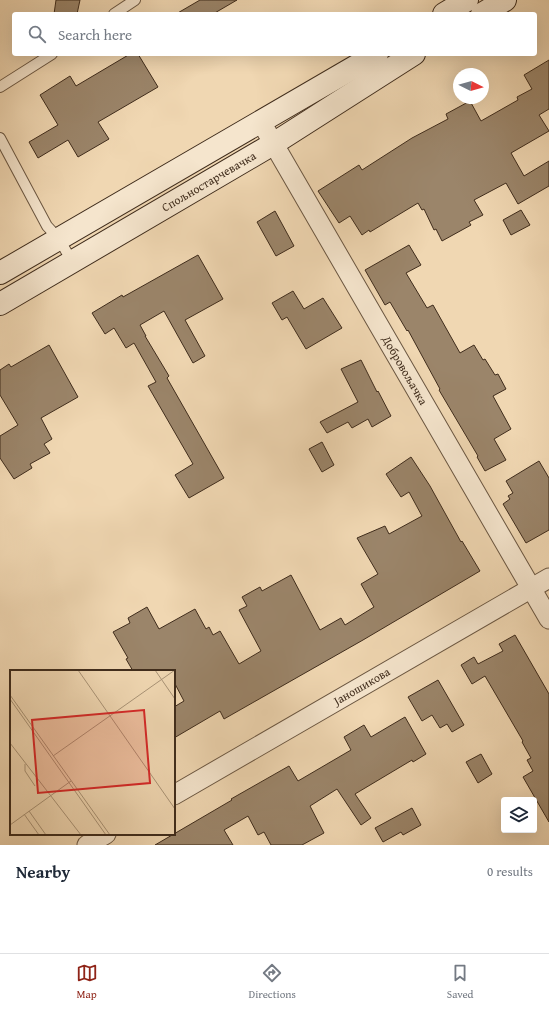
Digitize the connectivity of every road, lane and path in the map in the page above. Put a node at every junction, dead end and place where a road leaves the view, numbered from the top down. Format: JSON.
{"nodes":[{"id":1,"x":135,"y":0,"type":"edge"},
{"id":2,"x":467,"y":0,"type":"edge"},
{"id":3,"x":505,"y":0,"type":"edge"},
{"id":4,"x":117,"y":12,"type":"edge"},
{"id":5,"x":447,"y":12,"type":"edge"},
{"id":6,"x":485,"y":12,"type":"edge"},
{"id":7,"x":49,"y":56,"type":"edge"},
{"id":8,"x":374,"y":56,"type":"edge"},
{"id":9,"x":411,"y":56,"type":"edge"},
{"id":10,"x":0,"y":87,"type":"edge"},
{"id":11,"x":260,"y":122,"type":"junction"},
{"id":12,"x":0,"y":138,"type":"edge"},
{"id":13,"x":273,"y":144,"type":"junction"},
{"id":14,"x":59,"y":239,"type":"junction"},
{"id":15,"x":73,"y":263,"type":"junction"},
{"id":16,"x":0,"y":273,"type":"edge"},
{"id":17,"x":0,"y":304,"type":"edge"},
{"id":18,"x":549,"y":578,"type":"edge"},
{"id":19,"x":531,"y":588,"type":"junction"},
{"id":20,"x":549,"y":619,"type":"edge"},
{"id":21,"x":175,"y":794,"type":"edge"},
{"id":22,"x":104,"y":835,"type":"edge"},
{"id":23,"x":87,"y":845,"type":"edge"}],
"edges":[{"from":1,"to":4,"type":"lane"},
{"from":2,"to":5,"type":"street"},
{"from":3,"to":6,"type":"street"},
{"from":7,"to":10,"type":"lane"},
{"from":8,"to":11,"type":"street","name":"Спољностарчевачка"},
{"from":9,"to":13,"type":"street","name":"Спољностарчевачка"},
{"from":11,"to":13,"type":"street","name":"Добровољачка"},
{"from":11,"to":14,"type":"street","name":"Спољностарчевачка"},
{"from":12,"to":14,"type":"lane"},
{"from":13,"to":15,"type":"street","name":"Спољностарчевачка"},
{"from":13,"to":19,"type":"street","name":"Добровољачка"},
{"from":14,"to":15,"type":"lane"},
{"from":14,"to":16,"type":"street","name":"Спољностарчевачка"},
{"from":15,"to":17,"type":"street","name":"Спољностарчевачка"},
{"from":18,"to":19,"type":"street","name":"Јаношикова"},
{"from":19,"to":20,"type":"street","name":"Добровољачка"},
{"from":19,"to":21,"type":"street","name":"Јаношикова"},
{"from":22,"to":23,"type":"street"}]}
